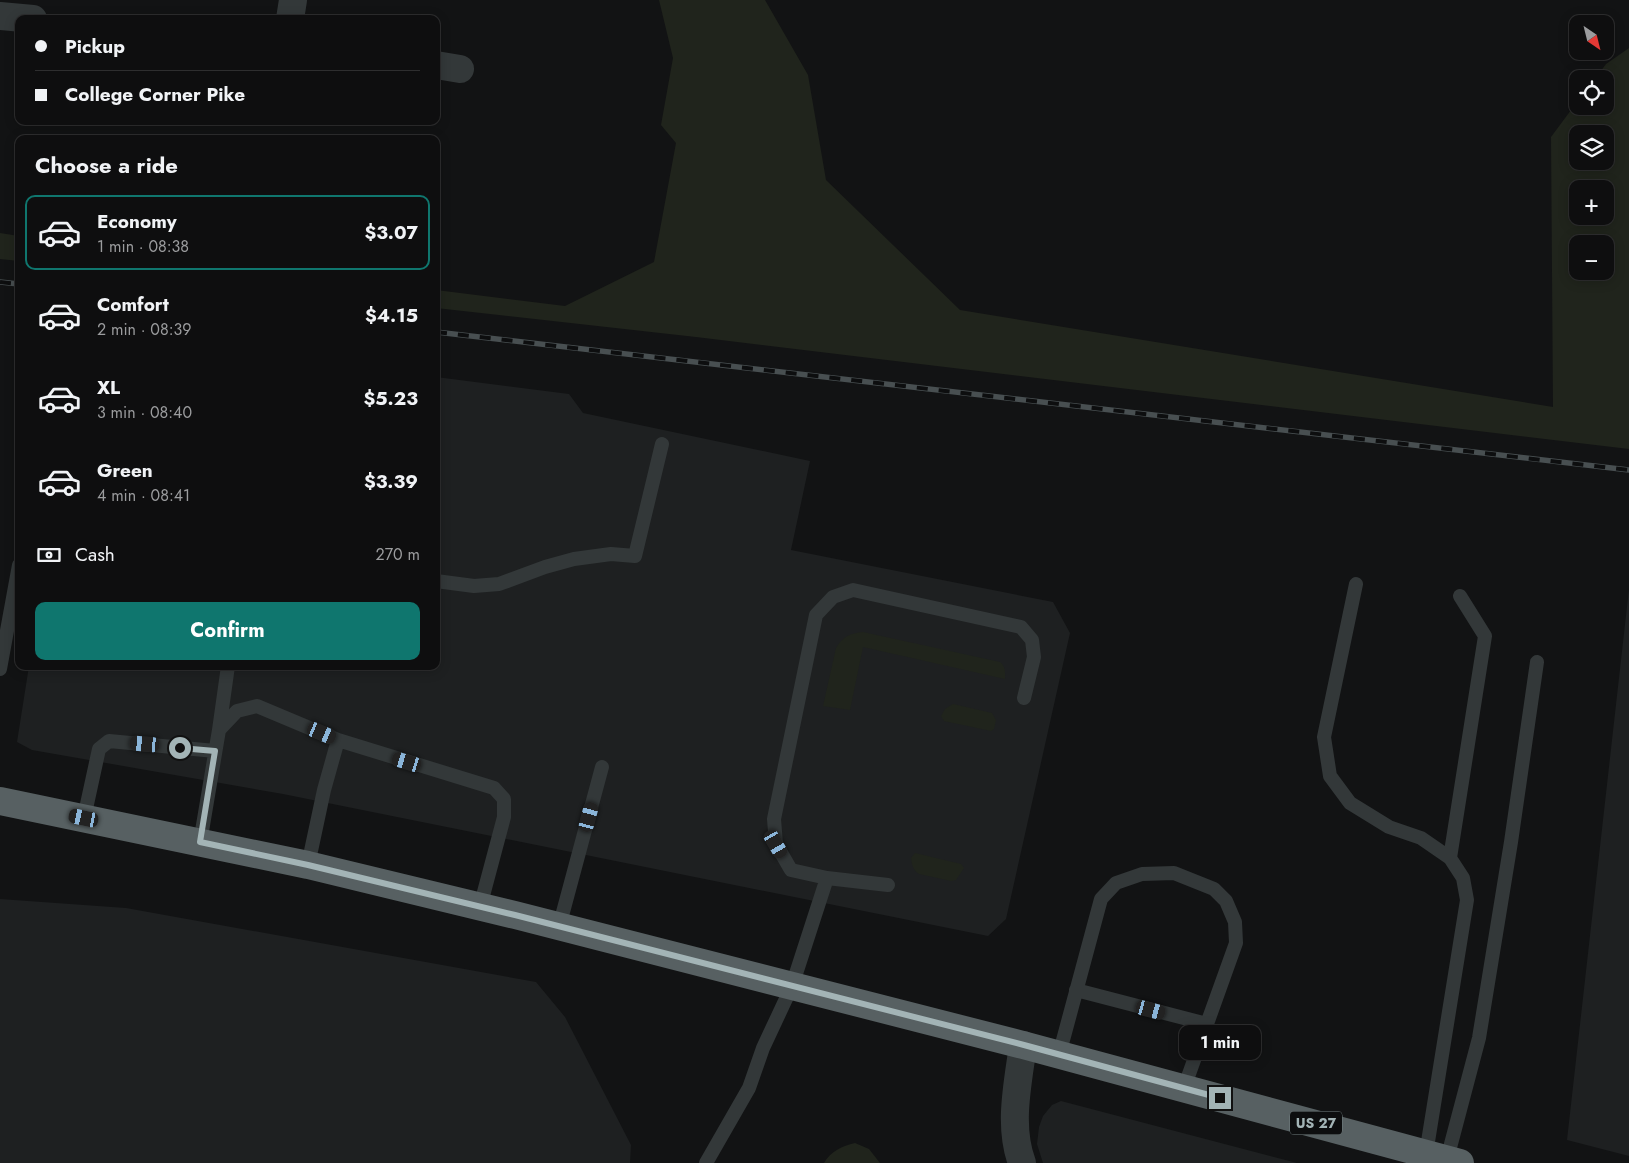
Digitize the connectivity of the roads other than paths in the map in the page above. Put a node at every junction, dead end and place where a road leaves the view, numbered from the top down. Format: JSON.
{"nodes":[{"id":1,"x":293,"y":0,"type":"edge"},
{"id":2,"x":291,"y":15,"type":"edge"},
{"id":3,"x":0,"y":16,"type":"edge"},
{"id":4,"x":15,"y":17,"type":"edge"},
{"id":5,"x":662,"y":444,"type":"dead end"},
{"id":6,"x":440,"y":582,"type":"edge"},
{"id":7,"x":1356,"y":584,"type":"dead end"},
{"id":8,"x":15,"y":586,"type":"edge"},
{"id":9,"x":1460,"y":596,"type":"dead end"},
{"id":10,"x":1537,"y":662,"type":"dead end"},
{"id":11,"x":0,"y":669,"type":"edge"},
{"id":12,"x":227,"y":670,"type":"edge"},
{"id":13,"x":1024,"y":698,"type":"dead end"},
{"id":14,"x":219,"y":730,"type":"junction"},
{"id":15,"x":338,"y":740,"type":"junction"},
{"id":16,"x":215,"y":751,"type":"junction"},
{"id":17,"x":602,"y":767,"type":"dead end"},
{"id":18,"x":0,"y":800,"type":"edge"},
{"id":19,"x":84,"y":818,"type":"junction"},
{"id":20,"x":200,"y":842,"type":"junction"},
{"id":21,"x":1450,"y":858,"type":"junction"},
{"id":22,"x":308,"y":865,"type":"junction"},
{"id":23,"x":827,"y":878,"type":"junction"},
{"id":24,"x":888,"y":885,"type":"dead end"},
{"id":25,"x":480,"y":907,"type":"junction"},
{"id":26,"x":559,"y":927,"type":"junction"},
{"id":27,"x":792,"y":986,"type":"junction"},
{"id":28,"x":1076,"y":990,"type":"junction"},
{"id":29,"x":1207,"y":1024,"type":"junction"},
{"id":30,"x":1024,"y":1045,"type":"junction"},
{"id":31,"x":1059,"y":1055,"type":"junction"},
{"id":32,"x":1184,"y":1088,"type":"junction"},
{"id":33,"x":1445,"y":1159,"type":"edge"},
{"id":34,"x":706,"y":1163,"type":"edge"},
{"id":35,"x":1022,"y":1163,"type":"edge"}],
"edges":[{"from":1,"to":2,"type":"street"},
{"from":3,"to":4,"type":"street"},
{"from":5,"to":6,"type":"lane"},
{"from":7,"to":21,"type":"lane"},
{"from":8,"to":11,"type":"lane"},
{"from":9,"to":21,"type":"lane"},
{"from":10,"to":33,"type":"lane"},
{"from":12,"to":14,"type":"lane"},
{"from":13,"to":23,"type":"lane"},
{"from":14,"to":15,"type":"lane"},
{"from":14,"to":16,"type":"lane"},
{"from":15,"to":22,"type":"lane"},
{"from":15,"to":25,"type":"lane"},
{"from":16,"to":19,"type":"lane"},
{"from":16,"to":20,"type":"lane"},
{"from":17,"to":26,"type":"lane"},
{"from":18,"to":19,"type":"highway","number":"US 27"},
{"from":19,"to":20,"type":"highway","number":"US 27"},
{"from":20,"to":22,"type":"highway","number":"US 27"},
{"from":21,"to":33,"type":"lane"},
{"from":22,"to":25,"type":"highway","number":"US 27"},
{"from":23,"to":24,"type":"lane"},
{"from":23,"to":27,"type":"lane"},
{"from":25,"to":26,"type":"highway","number":"US 27"},
{"from":26,"to":27,"type":"highway","number":"US 27"},
{"from":27,"to":30,"type":"highway","number":"US 27"},
{"from":27,"to":34,"type":"lane"},
{"from":28,"to":29,"type":"lane"},
{"from":28,"to":29,"type":"lane"},
{"from":28,"to":31,"type":"lane"},
{"from":29,"to":32,"type":"lane"},
{"from":30,"to":31,"type":"highway","number":"US 27"},
{"from":30,"to":35,"type":"street"},
{"from":31,"to":32,"type":"highway","number":"US 27"},
{"from":32,"to":33,"type":"highway","number":"US 27"}]}
